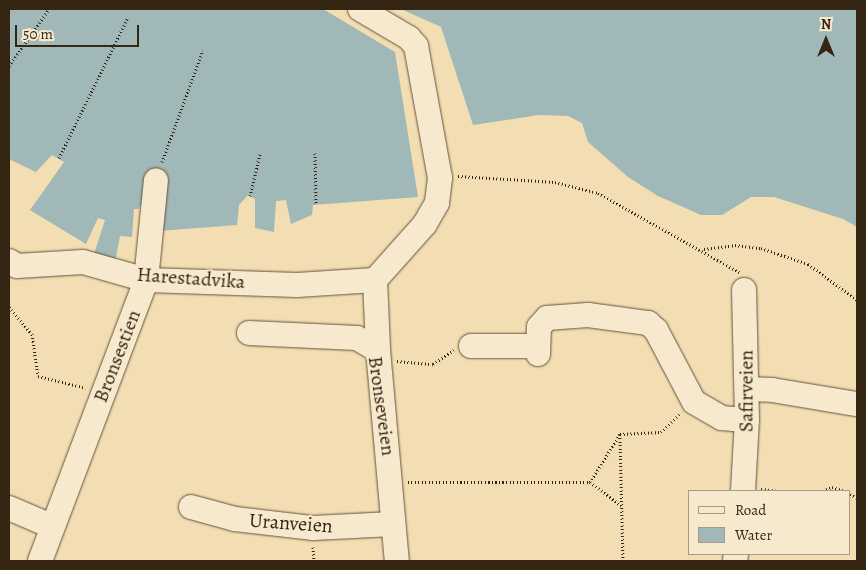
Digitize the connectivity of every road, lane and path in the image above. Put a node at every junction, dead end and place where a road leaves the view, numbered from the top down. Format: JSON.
{"nodes":[{"id":1,"x":49,"y":9,"type":"edge"},
{"id":2,"x":360,"y":9,"type":"edge"},
{"id":3,"x":127,"y":19,"type":"dead end"},
{"id":4,"x":203,"y":50,"type":"dead end"},
{"id":5,"x":9,"y":66,"type":"edge"},
{"id":6,"x":314,"y":153,"type":"dead end"},
{"id":7,"x":260,"y":154,"type":"dead end"},
{"id":8,"x":59,"y":158,"type":"dead end"},
{"id":9,"x":440,"y":178,"type":"junction"},
{"id":10,"x":156,"y":180,"type":"joint"},
{"id":11,"x":250,"y":196,"type":"dead end"},
{"id":12,"x":316,"y":205,"type":"dead end"},
{"id":13,"x":703,"y":250,"type":"junction"},
{"id":14,"x":9,"y":261,"type":"edge"},
{"id":15,"x":146,"y":280,"type":"junction"},
{"id":16,"x":375,"y":280,"type":"junction"},
{"id":17,"x":744,"y":290,"type":"joint"},
{"id":18,"x":857,"y":300,"type":"edge"},
{"id":19,"x":9,"y":307,"type":"edge"},
{"id":20,"x":249,"y":332,"type":"dead end"},
{"id":21,"x":471,"y":346,"type":"joint"},
{"id":22,"x":379,"y":354,"type":"junction"},
{"id":23,"x":747,"y":389,"type":"junction"},
{"id":24,"x":102,"y":392,"type":"junction"},
{"id":25,"x":694,"y":402,"type":"junction"},
{"id":26,"x":857,"y":404,"type":"edge"},
{"id":27,"x":747,"y":420,"type":"junction"},
{"id":28,"x":620,"y":434,"type":"junction"},
{"id":29,"x":393,"y":482,"type":"junction"},
{"id":30,"x":590,"y":482,"type":"junction"},
{"id":31,"x":743,"y":490,"type":"edge"},
{"id":32,"x":825,"y":490,"type":"edge"},
{"id":33,"x":842,"y":490,"type":"edge"},
{"id":34,"x":622,"y":506,"type":"junction"},
{"id":35,"x":191,"y":507,"type":"dead end"},
{"id":36,"x":10,"y":509,"type":"edge"},
{"id":37,"x":393,"y":524,"type":"junction"},
{"id":38,"x":51,"y":526,"type":"junction"},
{"id":39,"x":40,"y":561,"type":"edge"},
{"id":40,"x":397,"y":561,"type":"edge"},
{"id":41,"x":623,"y":561,"type":"edge"}],
"edges":[{"from":1,"to":5,"type":"path"},
{"from":2,"to":9,"type":"street"},
{"from":3,"to":8,"type":"path"},
{"from":4,"to":10,"type":"path"},
{"from":6,"to":12,"type":"path"},
{"from":7,"to":11,"type":"path"},
{"from":9,"to":13,"type":"path"},
{"from":9,"to":16,"type":"street"},
{"from":10,"to":15,"type":"street","name":"Bronsestien"},
{"from":13,"to":17,"type":"path"},
{"from":13,"to":18,"type":"path"},
{"from":14,"to":15,"type":"street","name":"Harestadvika"},
{"from":15,"to":16,"type":"street","name":"Harestadvika"},
{"from":15,"to":24,"type":"street","name":"Bronsestien"},
{"from":16,"to":22,"type":"street"},
{"from":17,"to":23,"type":"street","name":"Safirveien"},
{"from":19,"to":24,"type":"path"},
{"from":20,"to":22,"type":"street","name":"Bronseveien"},
{"from":21,"to":22,"type":"path"},
{"from":21,"to":25,"type":"street"},
{"from":22,"to":29,"type":"street","name":"Bronseveien"},
{"from":23,"to":26,"type":"street"},
{"from":23,"to":27,"type":"street","name":"Safirveien"},
{"from":24,"to":38,"type":"street","name":"Bronsestien"},
{"from":25,"to":27,"type":"street"},
{"from":25,"to":28,"type":"path"},
{"from":27,"to":31,"type":"street","name":"Safirveien"},
{"from":28,"to":30,"type":"path"},
{"from":28,"to":34,"type":"path"},
{"from":29,"to":30,"type":"path"},
{"from":29,"to":37,"type":"street","name":"Bronseveien"},
{"from":30,"to":34,"type":"path"},
{"from":32,"to":33,"type":"path"},
{"from":34,"to":41,"type":"path"},
{"from":35,"to":37,"type":"street","name":"Uranveien"},
{"from":36,"to":38,"type":"street"},
{"from":37,"to":40,"type":"street","name":"Bronseveien"},
{"from":38,"to":39,"type":"street","name":"Bronsestien"}]}
